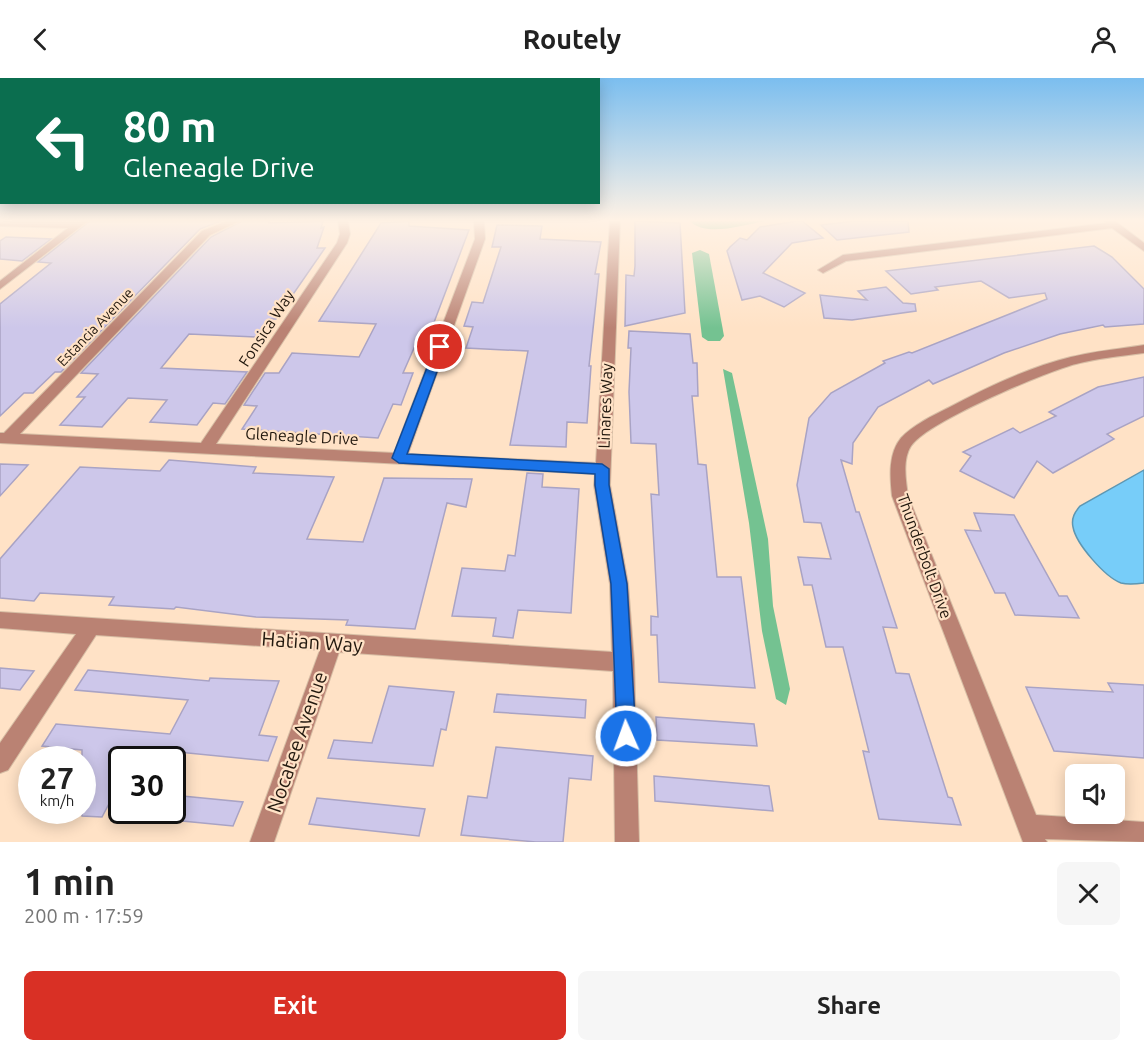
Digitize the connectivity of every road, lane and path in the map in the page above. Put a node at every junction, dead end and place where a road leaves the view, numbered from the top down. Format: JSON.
{"nodes":[{"id":1,"x":37,"y":257,"type":"edge"},
{"id":2,"x":183,"y":257,"type":"edge"},
{"id":3,"x":333,"y":257,"type":"edge"},
{"id":4,"x":473,"y":257,"type":"edge"},
{"id":5,"x":613,"y":257,"type":"edge"},
{"id":6,"x":853,"y":257,"type":"edge"},
{"id":7,"x":823,"y":270,"type":"dead end"},
{"id":8,"x":0,"y":285,"type":"edge"},
{"id":9,"x":1144,"y":349,"type":"edge"},
{"id":10,"x":4,"y":438,"type":"edge"},
{"id":11,"x":205,"y":449,"type":"junction"},
{"id":12,"x":399,"y":458,"type":"junction"},
{"id":13,"x":602,"y":469,"type":"junction"},
{"id":14,"x":0,"y":620,"type":"edge"},
{"id":15,"x":91,"y":627,"type":"junction"},
{"id":16,"x":332,"y":643,"type":"junction"},
{"id":17,"x":624,"y":662,"type":"junction"},
{"id":18,"x":0,"y":762,"type":"edge"},
{"id":19,"x":1032,"y":834,"type":"edge"},
{"id":20,"x":1144,"y":834,"type":"edge"},
{"id":21,"x":262,"y":842,"type":"edge"},
{"id":22,"x":627,"y":842,"type":"edge"}],
"edges":[{"from":1,"to":8,"type":"street"},
{"from":2,"to":10,"type":"street","name":"Estancia Avenue"},
{"from":3,"to":11,"type":"street","name":"Fonsica Way"},
{"from":4,"to":12,"type":"street"},
{"from":5,"to":13,"type":"street","name":"Linares Way"},
{"from":6,"to":7,"type":"street"},
{"from":9,"to":19,"type":"street","name":"Thunderbolt Drive"},
{"from":10,"to":11,"type":"street","name":"Gleneagle Drive"},
{"from":11,"to":12,"type":"street","name":"Gleneagle Drive"},
{"from":12,"to":13,"type":"street","name":"Gleneagle Drive"},
{"from":13,"to":17,"type":"street","name":"Linares Way"},
{"from":14,"to":15,"type":"street","name":"Hatian Way"},
{"from":15,"to":16,"type":"street","name":"Hatian Way"},
{"from":15,"to":18,"type":"street"},
{"from":16,"to":17,"type":"street","name":"Hatian Way"},
{"from":16,"to":21,"type":"street","name":"Nocatee Avenue"},
{"from":17,"to":22,"type":"street","name":"Linares Way"},
{"from":19,"to":20,"type":"street"}]}
